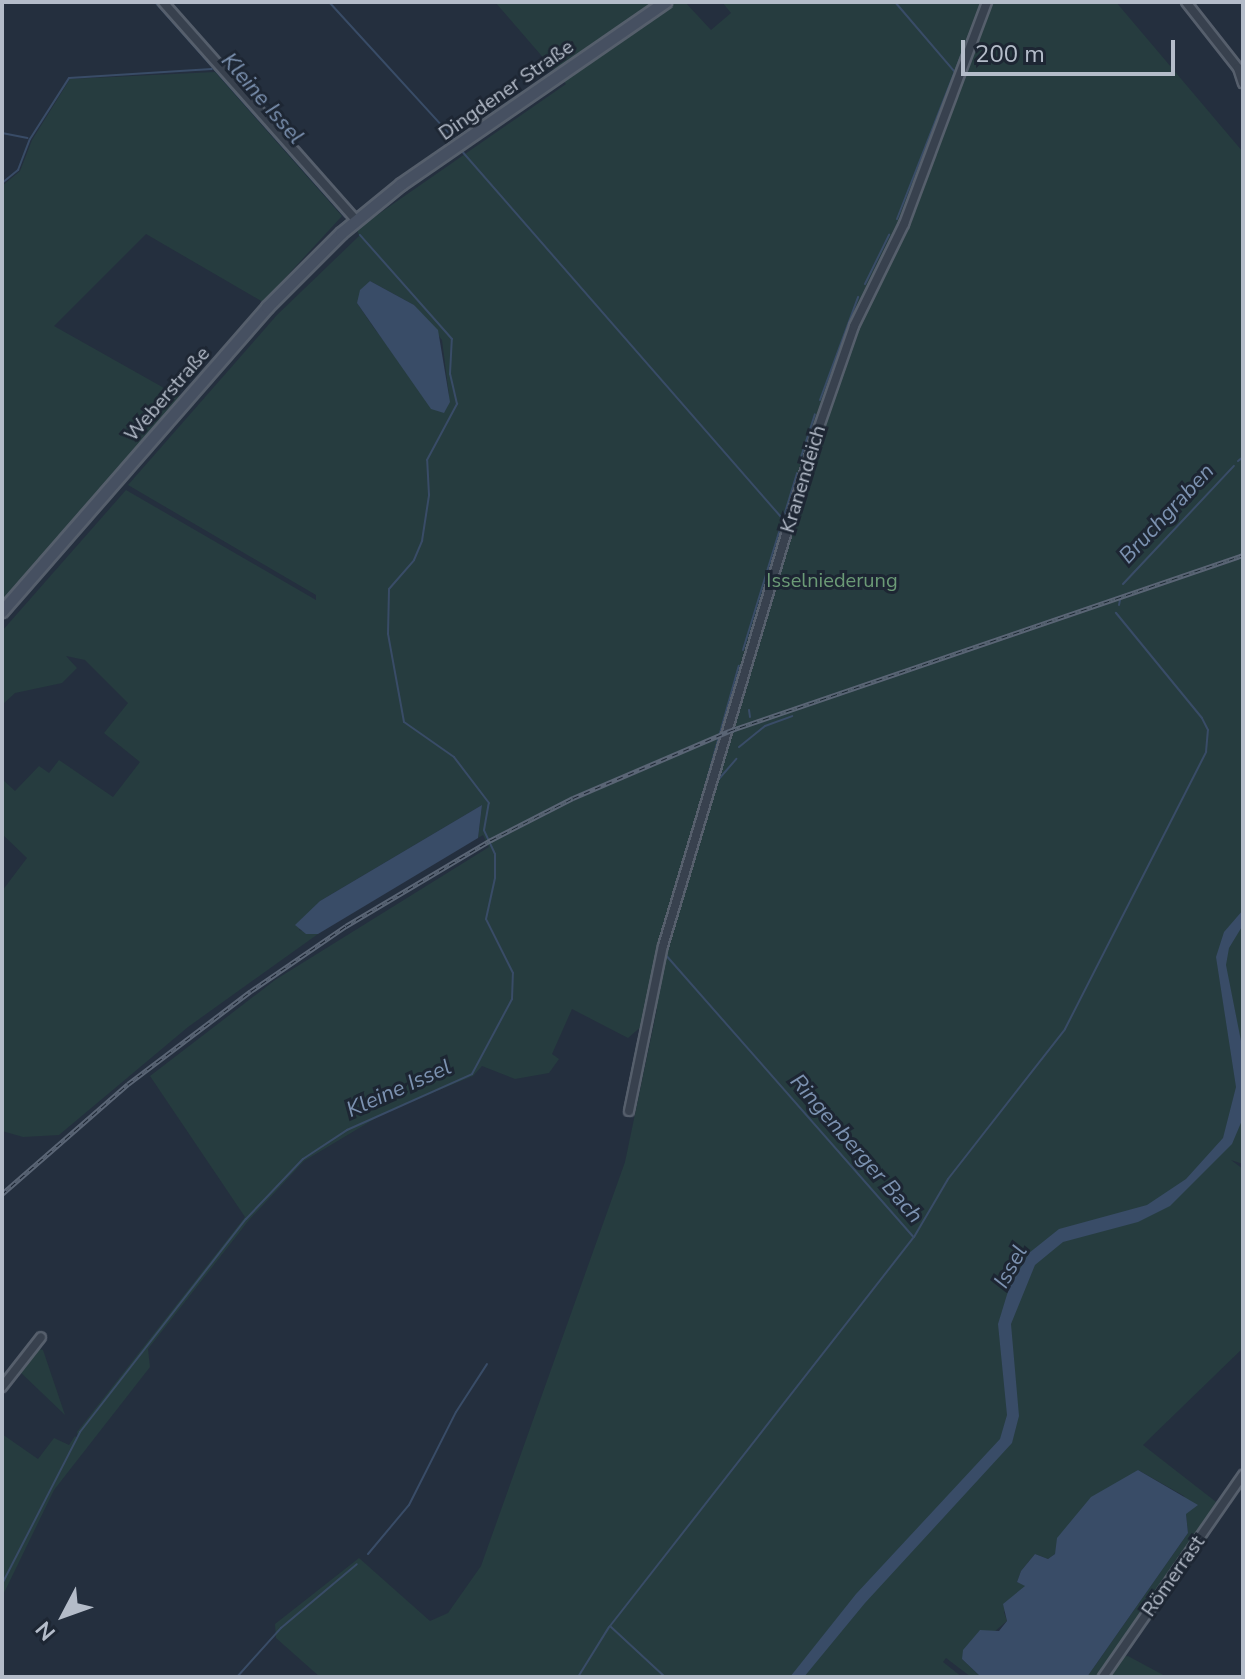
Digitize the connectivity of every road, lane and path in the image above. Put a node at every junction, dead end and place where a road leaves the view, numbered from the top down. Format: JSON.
{"nodes":[{"id":1,"x":163,"y":2,"type":"edge"},
{"id":2,"x":665,"y":2,"type":"edge"},
{"id":3,"x":987,"y":2,"type":"edge"},
{"id":4,"x":1186,"y":2,"type":"edge"},
{"id":5,"x":1243,"y":83,"type":"edge"},
{"id":6,"x":368,"y":209,"type":"joint"},
{"id":7,"x":356,"y":220,"type":"junction"},
{"id":8,"x":2,"y":611,"type":"edge"},
{"id":9,"x":629,"y":1111,"type":"dead end"},
{"id":10,"x":41,"y":1337,"type":"dead end"},
{"id":11,"x":2,"y":1387,"type":"edge"},
{"id":12,"x":1243,"y":1475,"type":"edge"},
{"id":13,"x":1103,"y":1677,"type":"edge"}],
"edges":[{"from":1,"to":7,"type":"street"},
{"from":2,"to":6,"type":"main road","name":"Dingdener Straße"},
{"from":3,"to":9,"type":"street","name":"Kranendeich"},
{"from":4,"to":5,"type":"street"},
{"from":6,"to":7,"type":"main road","name":"Weberstraße"},
{"from":7,"to":8,"type":"main road","name":"Weberstraße"},
{"from":10,"to":11,"type":"street"},
{"from":12,"to":13,"type":"street","name":"Römerrast"}]}
